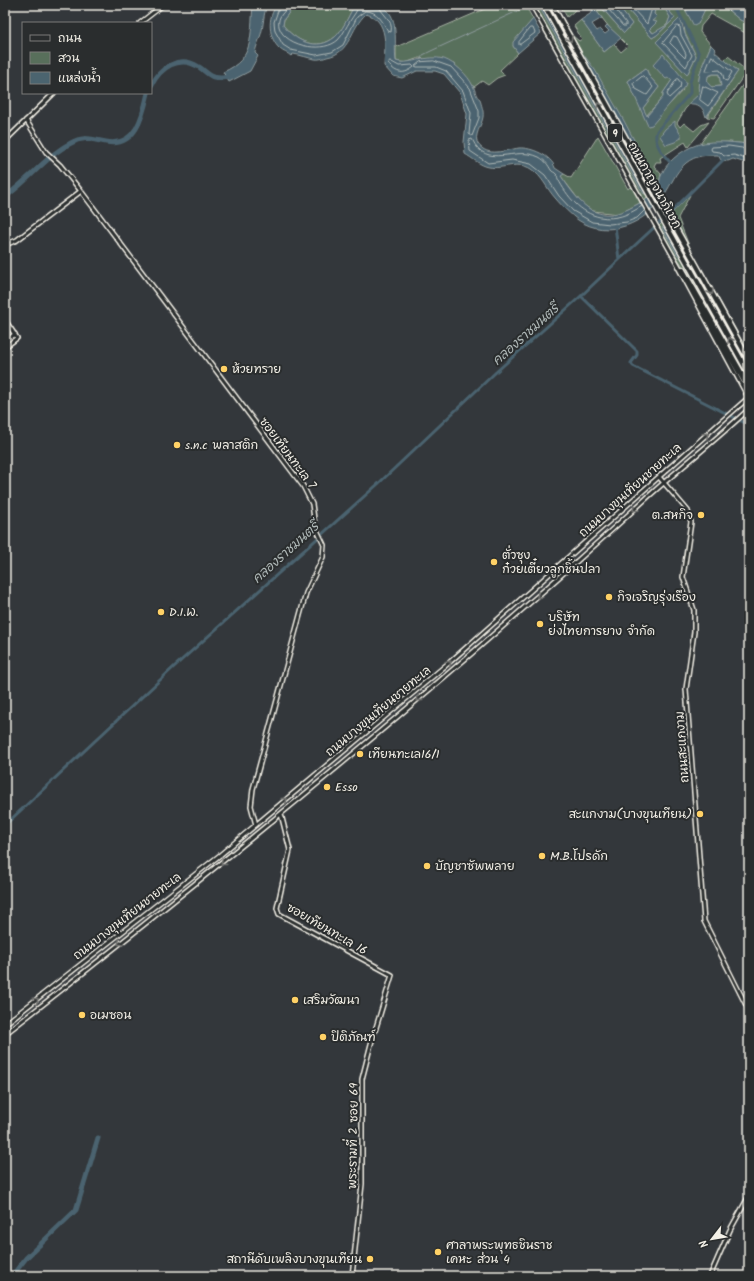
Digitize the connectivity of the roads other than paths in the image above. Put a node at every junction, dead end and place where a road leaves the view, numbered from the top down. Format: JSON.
{"nodes":[{"id":1,"x":163,"y":5,"type":"edge"},
{"id":2,"x":532,"y":5,"type":"edge"},
{"id":3,"x":544,"y":5,"type":"edge"},
{"id":4,"x":552,"y":5,"type":"edge"},
{"id":5,"x":141,"y":22,"type":"edge"},
{"id":6,"x":53,"y":94,"type":"edge"},
{"id":7,"x":26,"y":120,"type":"junction"},
{"id":8,"x":5,"y":141,"type":"edge"},
{"id":9,"x":81,"y":191,"type":"junction"},
{"id":10,"x":5,"y":245,"type":"edge"},
{"id":11,"x":669,"y":248,"type":"junction"},
{"id":12,"x":5,"y":320,"type":"edge"},
{"id":13,"x":16,"y":334,"type":"junction"},
{"id":14,"x":5,"y":342,"type":"edge"},
{"id":15,"x":5,"y":347,"type":"edge"},
{"id":16,"x":749,"y":360,"type":"edge"},
{"id":17,"x":749,"y":374,"type":"edge"},
{"id":18,"x":749,"y":385,"type":"edge"},
{"id":19,"x":749,"y":391,"type":"edge"},
{"id":20,"x":749,"y":397,"type":"edge"},
{"id":21,"x":749,"y":409,"type":"edge"},
{"id":22,"x":659,"y":477,"type":"junction"},
{"id":23,"x":664,"y":482,"type":"junction"},
{"id":24,"x":486,"y":631,"type":"junction"},
{"id":25,"x":491,"y":637,"type":"junction"},
{"id":26,"x":478,"y":638,"type":"junction"},
{"id":27,"x":483,"y":645,"type":"junction"},
{"id":28,"x":281,"y":814,"type":"junction"},
{"id":29,"x":256,"y":825,"type":"junction"},
{"id":30,"x":248,"y":831,"type":"junction"},
{"id":31,"x":253,"y":838,"type":"junction"},
{"id":32,"x":392,"y":975,"type":"joint"},
{"id":33,"x":749,"y":1011,"type":"edge"},
{"id":34,"x":5,"y":1024,"type":"edge"},
{"id":35,"x":5,"y":1034,"type":"edge"},
{"id":36,"x":749,"y":1196,"type":"edge"},
{"id":37,"x":352,"y":1276,"type":"edge"},
{"id":38,"x":710,"y":1276,"type":"edge"}],
"edges":[{"from":1,"to":5,"type":"main road"},
{"from":2,"to":11,"type":"main road"},
{"from":17,"to":3,"type":"highway","name":"ถนนกาญจนาภิเษก","number":"9","one_way":true},
{"from":4,"to":16,"type":"highway","name":"ถนนกาญจนาภิเษก","number":"9","one_way":true},
{"from":6,"to":7,"type":"main road"},
{"from":7,"to":8,"type":"main road"},
{"from":7,"to":9,"type":"main road","name":"ซอยเทียนทะเล 7"},
{"from":9,"to":10,"type":"main road"},
{"from":9,"to":29,"type":"main road","name":"ซอยเทียนทะเล 7"},
{"from":11,"to":18,"type":"main road"},
{"from":11,"to":19,"type":"main road"},
{"from":11,"to":20,"type":"main road"},
{"from":12,"to":13,"type":"main road"},
{"from":13,"to":14,"type":"main road"},
{"from":13,"to":15,"type":"main road"},
{"from":22,"to":20,"type":"main road","name":"ถนนบางขุนเทียนชายทะเล","one_way":true},
{"from":21,"to":23,"type":"main road","name":"ถนนบางขุนเทียนชายทะเล"},
{"from":22,"to":23,"type":"main road","name":"ถนนสะแกงาม"},
{"from":22,"to":24,"type":"main road","name":"ถนนบางขุนเทียนชายทะเล"},
{"from":23,"to":25,"type":"main road","name":"ถนนบางขุนเทียนชายทะเล","one_way":true},
{"from":23,"to":33,"type":"main road","name":"ถนนสะแกงาม"},
{"from":24,"to":25,"type":"main road"},
{"from":24,"to":26,"type":"main road","name":"ถนนบางขุนเทียนชายทะเล"},
{"from":25,"to":27,"type":"main road","name":"ถนนบางขุนเทียนชายทะเล"},
{"from":26,"to":27,"type":"main road"},
{"from":29,"to":26,"type":"main road","name":"ถนนบางขุนเทียนชายทะเล","one_way":true},
{"from":27,"to":28,"type":"main road","name":"ถนนบางขุนเทียนชายทะเล","one_way":true},
{"from":28,"to":31,"type":"main road","name":"ถนนบางขุนเทียนชายทะเล"},
{"from":28,"to":32,"type":"main road","name":"ซอยเทียนทะเล 16"},
{"from":29,"to":30,"type":"main road","name":"ถนนบางขุนเทียนชายทะเล"},
{"from":30,"to":31,"type":"main road"},
{"from":34,"to":30,"type":"main road","name":"ถนนบางขุนเทียนชายทะเล","one_way":true},
{"from":31,"to":35,"type":"main road","name":"ถนนบางขุนเทียนชายทะเล","one_way":true},
{"from":32,"to":37,"type":"main road","name":"พระรามที่ 2 ซอย 69"},
{"from":36,"to":38,"type":"main road"}]}
